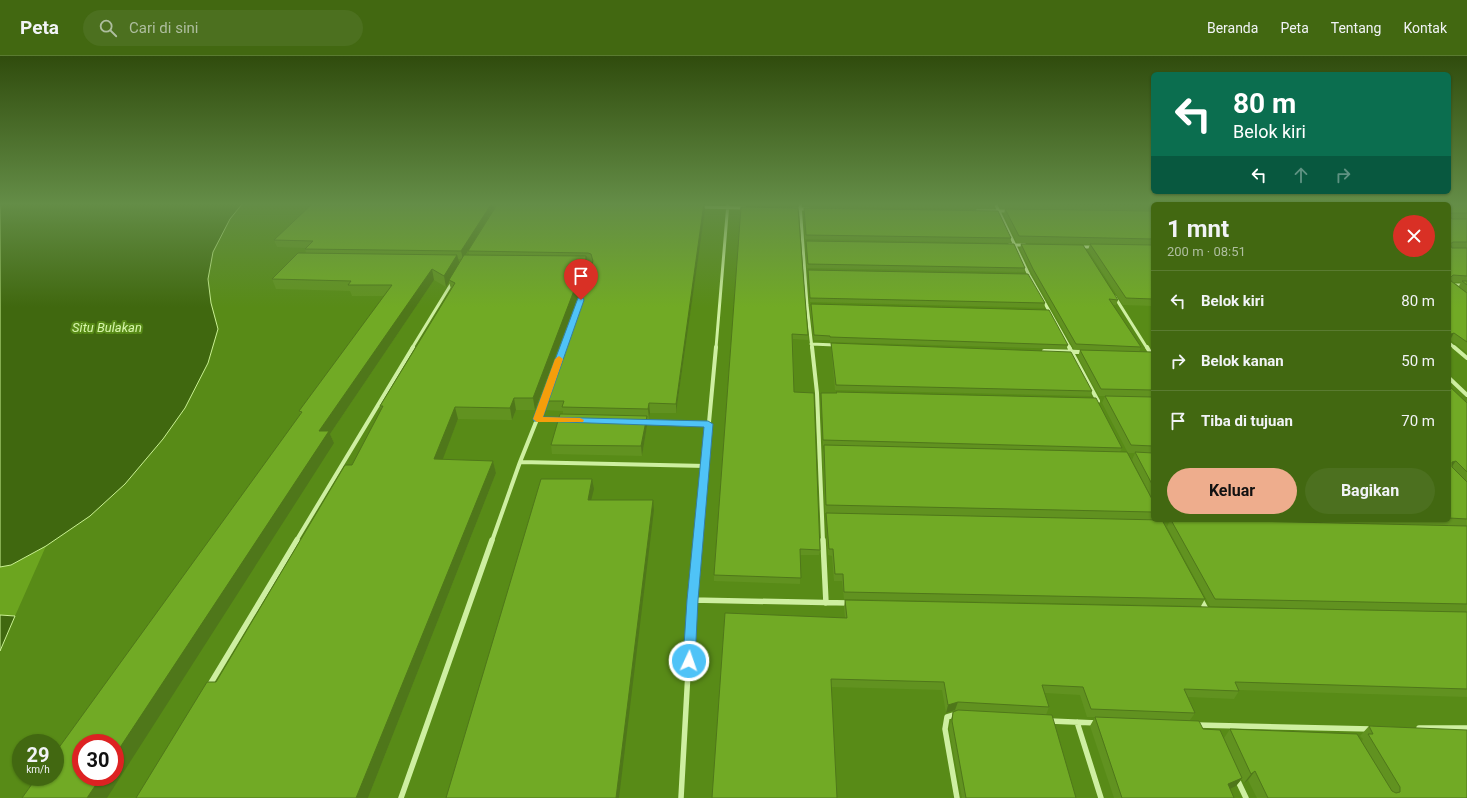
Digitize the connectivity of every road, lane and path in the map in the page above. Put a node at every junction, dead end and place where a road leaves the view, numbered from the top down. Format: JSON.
{"nodes":[{"id":1,"x":725,"y":238,"type":"edge"},
{"id":2,"x":803,"y":238,"type":"edge"},
{"id":3,"x":1012,"y":238,"type":"edge"},
{"id":4,"x":803,"y":242,"type":"junction"},
{"id":5,"x":811,"y":242,"type":"edge"},
{"id":6,"x":1001,"y":245,"type":"edge"},
{"id":7,"x":1016,"y":245,"type":"junction"},
{"id":8,"x":1031,"y":246,"type":"edge"},
{"id":9,"x":1076,"y":247,"type":"edge"},
{"id":10,"x":1083,"y":247,"type":"junction"},
{"id":11,"x":1098,"y":247,"type":"edge"},
{"id":12,"x":1087,"y":253,"type":"edge"},
{"id":13,"x":573,"y":264,"type":"edge"},
{"id":14,"x":805,"y":272,"type":"junction"},
{"id":15,"x":813,"y":272,"type":"edge"},
{"id":16,"x":456,"y":275,"type":"edge"},
{"id":17,"x":1022,"y":275,"type":"edge"},
{"id":18,"x":1029,"y":275,"type":"junction"},
{"id":19,"x":589,"y":278,"type":"edge"},
{"id":20,"x":1451,"y":285,"type":"edge"},
{"id":21,"x":1467,"y":286,"type":"edge"},
{"id":22,"x":1451,"y":287,"type":"edge"},
{"id":23,"x":1455,"y":290,"type":"edge"},
{"id":24,"x":1112,"y":292,"type":"edge"},
{"id":25,"x":807,"y":305,"type":"junction"},
{"id":26,"x":815,"y":305,"type":"edge"},
{"id":27,"x":1043,"y":311,"type":"edge"},
{"id":28,"x":1050,"y":311,"type":"junction"},
{"id":29,"x":811,"y":344,"type":"junction"},
{"id":30,"x":843,"y":345,"type":"edge"},
{"id":31,"x":1451,"y":345,"type":"edge"},
{"id":32,"x":1041,"y":351,"type":"edge"},
{"id":33,"x":1072,"y":352,"type":"junction"},
{"id":34,"x":1087,"y":352,"type":"edge"},
{"id":35,"x":1151,"y":353,"type":"edge"},
{"id":36,"x":1145,"y":356,"type":"edge"},
{"id":37,"x":1151,"y":356,"type":"edge"},
{"id":38,"x":1467,"y":358,"type":"edge"},
{"id":39,"x":1451,"y":380,"type":"edge"},
{"id":40,"x":817,"y":394,"type":"junction"},
{"id":41,"x":825,"y":394,"type":"edge"},
{"id":42,"x":1467,"y":395,"type":"edge"},
{"id":43,"x":545,"y":397,"type":"edge"},
{"id":44,"x":1089,"y":400,"type":"edge"},
{"id":45,"x":1097,"y":400,"type":"junction"},
{"id":46,"x":1104,"y":400,"type":"edge"},
{"id":47,"x":1100,"y":407,"type":"edge"},
{"id":48,"x":537,"y":419,"type":"junction"},
{"id":49,"x":568,"y":420,"type":"edge"},
{"id":50,"x":638,"y":422,"type":"edge"},
{"id":51,"x":708,"y":424,"type":"junction"},
{"id":52,"x":819,"y":449,"type":"junction"},
{"id":53,"x":827,"y":449,"type":"edge"},
{"id":54,"x":520,"y":462,"type":"junction"},
{"id":55,"x":706,"y":466,"type":"junction"},
{"id":56,"x":823,"y":516,"type":"junction"},
{"id":57,"x":831,"y":516,"type":"edge"},
{"id":58,"x":1197,"y":591,"type":"edge"},
{"id":59,"x":692,"y":600,"type":"junction"},
{"id":60,"x":826,"y":603,"type":"junction"},
{"id":61,"x":858,"y":603,"type":"edge"},
{"id":62,"x":1200,"y":611,"type":"edge"},
{"id":63,"x":1208,"y":612,"type":"junction"},
{"id":64,"x":1215,"y":612,"type":"edge"},
{"id":65,"x":207,"y":689,"type":"edge"},
{"id":66,"x":963,"y":714,"type":"edge"},
{"id":67,"x":1047,"y":720,"type":"edge"},
{"id":68,"x":1077,"y":722,"type":"junction"},
{"id":69,"x":1107,"y":723,"type":"edge"},
{"id":70,"x":1190,"y":725,"type":"edge"},
{"id":71,"x":1213,"y":726,"type":"junction"},
{"id":72,"x":1376,"y":728,"type":"edge"},
{"id":73,"x":1414,"y":728,"type":"edge"},
{"id":74,"x":1467,"y":728,"type":"edge"},
{"id":75,"x":1346,"y":729,"type":"junction"},
{"id":76,"x":1216,"y":733,"type":"edge"},
{"id":77,"x":1350,"y":735,"type":"edge"},
{"id":78,"x":1233,"y":769,"type":"edge"},
{"id":79,"x":402,"y":798,"type":"edge"},
{"id":80,"x":680,"y":798,"type":"edge"},
{"id":81,"x":957,"y":798,"type":"edge"},
{"id":82,"x":1101,"y":798,"type":"edge"},
{"id":83,"x":1246,"y":798,"type":"edge"}],
"edges":[{"from":1,"to":51,"type":"street"},
{"from":2,"to":4,"type":"street"},
{"from":3,"to":7,"type":"street"},
{"from":4,"to":5,"type":"street"},
{"from":4,"to":14,"type":"street"},
{"from":6,"to":7,"type":"street"},
{"from":7,"to":8,"type":"street"},
{"from":7,"to":18,"type":"street"},
{"from":9,"to":10,"type":"street"},
{"from":10,"to":11,"type":"street"},
{"from":10,"to":12,"type":"street"},
{"from":13,"to":19,"type":"street"},
{"from":14,"to":15,"type":"street"},
{"from":14,"to":25,"type":"street"},
{"from":16,"to":65,"type":"street"},
{"from":17,"to":18,"type":"street"},
{"from":18,"to":28,"type":"street"},
{"from":20,"to":21,"type":"street"},
{"from":22,"to":23,"type":"street"},
{"from":24,"to":35,"type":"street"},
{"from":25,"to":26,"type":"street"},
{"from":25,"to":29,"type":"street"},
{"from":27,"to":28,"type":"street"},
{"from":28,"to":33,"type":"street"},
{"from":29,"to":30,"type":"street"},
{"from":29,"to":40,"type":"street"},
{"from":31,"to":38,"type":"street"},
{"from":32,"to":33,"type":"street"},
{"from":33,"to":34,"type":"street"},
{"from":33,"to":45,"type":"street"},
{"from":36,"to":37,"type":"street"},
{"from":39,"to":42,"type":"street"},
{"from":40,"to":41,"type":"street"},
{"from":40,"to":52,"type":"street"},
{"from":43,"to":48,"type":"street"},
{"from":44,"to":45,"type":"street"},
{"from":45,"to":46,"type":"street"},
{"from":45,"to":47,"type":"street"},
{"from":48,"to":49,"type":"street"},
{"from":48,"to":54,"type":"street"},
{"from":50,"to":51,"type":"street"},
{"from":51,"to":55,"type":"street"},
{"from":52,"to":53,"type":"street"},
{"from":52,"to":56,"type":"street"},
{"from":54,"to":55,"type":"street"},
{"from":54,"to":79,"type":"street"},
{"from":55,"to":59,"type":"street"},
{"from":56,"to":57,"type":"street"},
{"from":56,"to":60,"type":"street"},
{"from":58,"to":63,"type":"street"},
{"from":59,"to":60,"type":"street"},
{"from":59,"to":80,"type":"street"},
{"from":60,"to":61,"type":"street"},
{"from":62,"to":63,"type":"street"},
{"from":63,"to":64,"type":"street"},
{"from":66,"to":81,"type":"street"},
{"from":67,"to":68,"type":"street"},
{"from":68,"to":69,"type":"street"},
{"from":68,"to":82,"type":"street"},
{"from":70,"to":71,"type":"street"},
{"from":71,"to":75,"type":"street"},
{"from":71,"to":76,"type":"street"},
{"from":72,"to":75,"type":"street"},
{"from":73,"to":74,"type":"street"},
{"from":75,"to":77,"type":"street"},
{"from":78,"to":83,"type":"street"}]}
